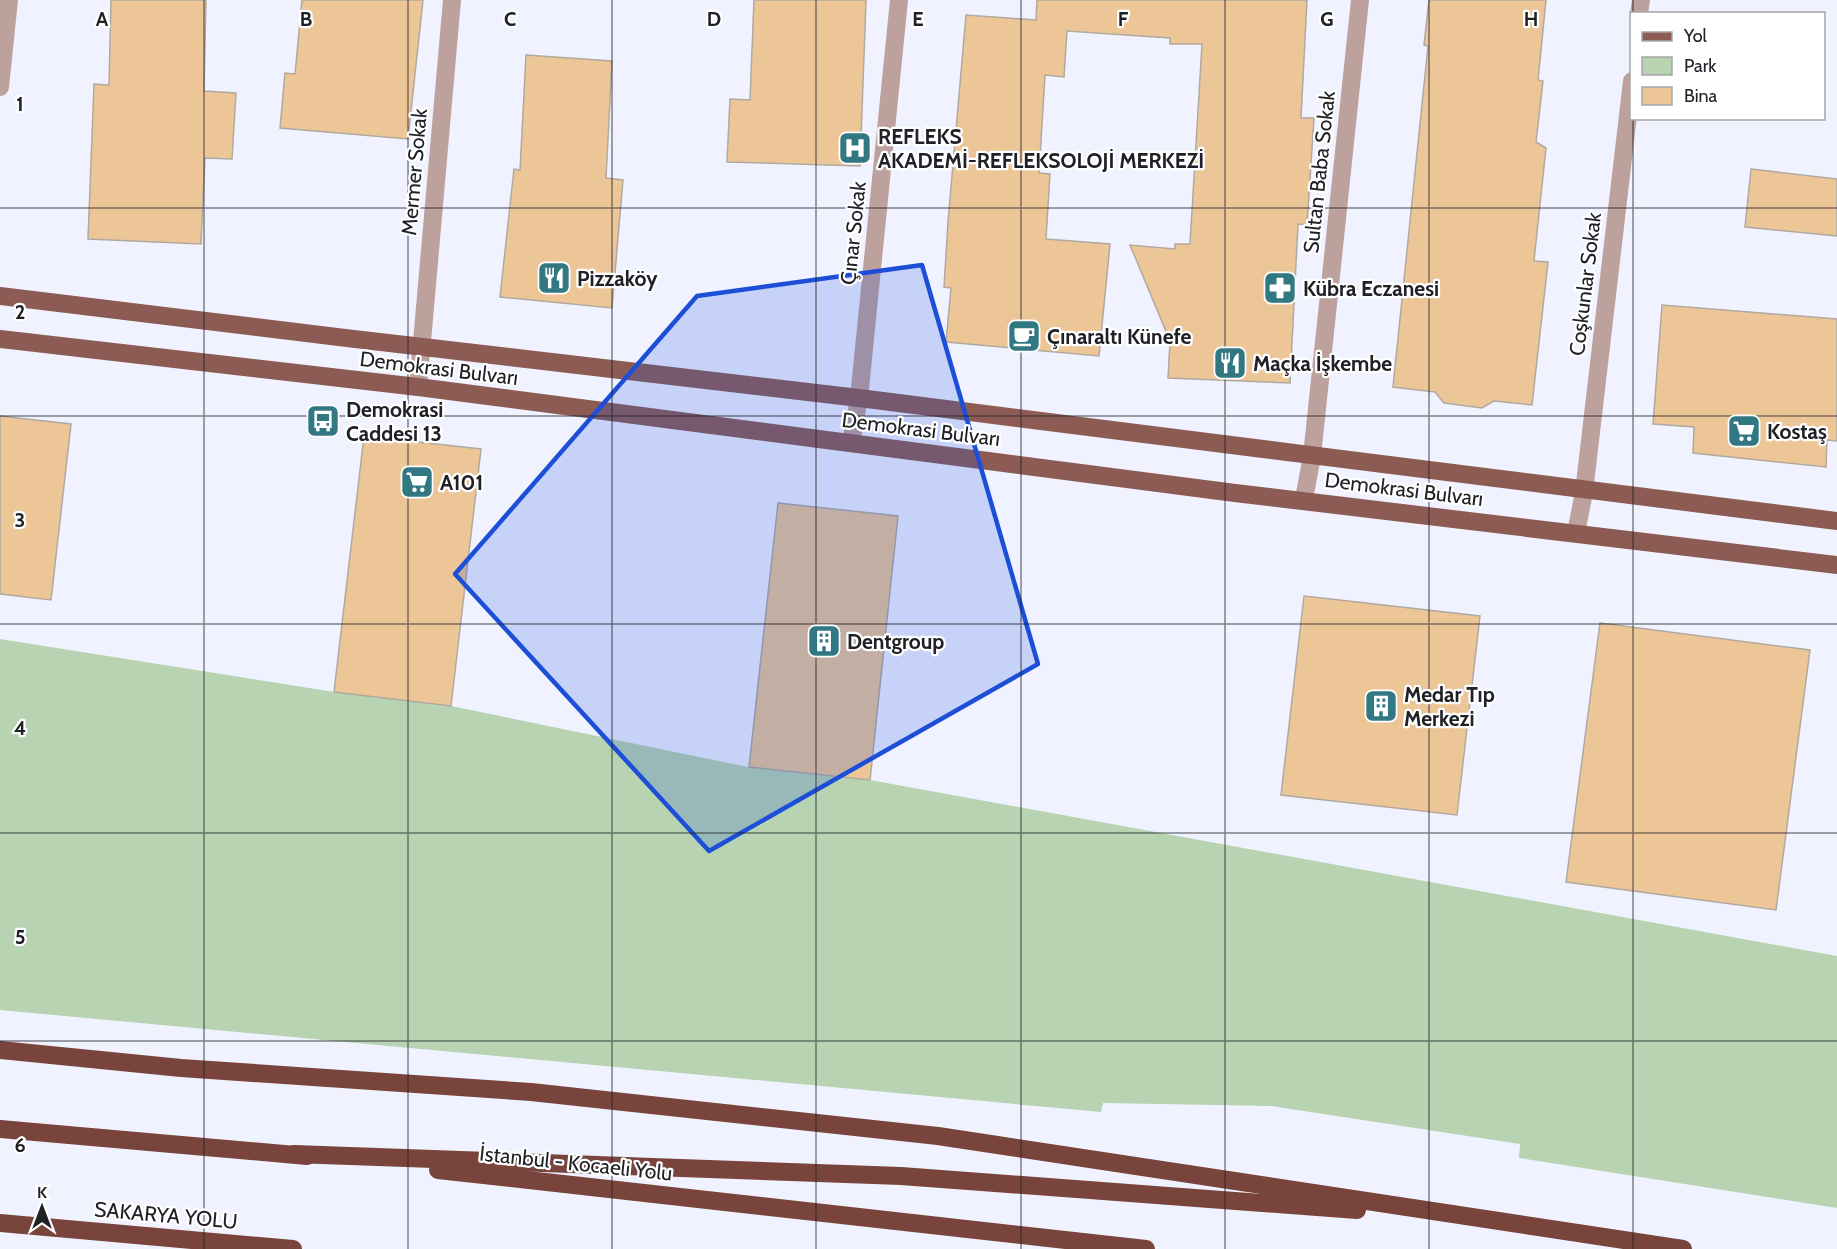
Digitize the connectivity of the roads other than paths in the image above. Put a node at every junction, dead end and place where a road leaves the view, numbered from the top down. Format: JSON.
{"nodes":[{"id":1,"x":9,"y":0,"type":"edge"},
{"id":2,"x":452,"y":0,"type":"edge"},
{"id":3,"x":899,"y":0,"type":"edge"},
{"id":4,"x":1360,"y":0,"type":"edge"},
{"id":5,"x":0,"y":87,"type":"edge"},
{"id":6,"x":1630,"y":98,"type":"edge"},
{"id":7,"x":0,"y":296,"type":"edge"},
{"id":8,"x":0,"y":339,"type":"edge"},
{"id":9,"x":421,"y":349,"type":"junction"},
{"id":10,"x":418,"y":387,"type":"junction"},
{"id":11,"x":859,"y":398,"type":"junction"},
{"id":12,"x":851,"y":443,"type":"junction"},
{"id":13,"x":1312,"y":456,"type":"junction"},
{"id":14,"x":1584,"y":492,"type":"junction"},
{"id":15,"x":1304,"y":499,"type":"junction"},
{"id":16,"x":1837,"y":521,"type":"edge"},
{"id":17,"x":1575,"y":533,"type":"junction"},
{"id":18,"x":1837,"y":564,"type":"edge"},
{"id":19,"x":0,"y":1050,"type":"edge"},
{"id":20,"x":0,"y":1129,"type":"edge"},
{"id":21,"x":294,"y":1154,"type":"junction"},
{"id":22,"x":1502,"y":1221,"type":"junction"},
{"id":23,"x":0,"y":1223,"type":"edge"},
{"id":24,"x":293,"y":1249,"type":"edge"},
{"id":25,"x":1146,"y":1249,"type":"edge"},
{"id":26,"x":1683,"y":1249,"type":"edge"}],
"edges":[{"from":1,"to":5,"type":"street"},
{"from":2,"to":9,"type":"street","name":"Mermer Sokak"},
{"from":3,"to":11,"type":"street","name":"Çınar Sokak"},
{"from":4,"to":13,"type":"street","name":"Sultan Baba Sokak"},
{"from":6,"to":14,"type":"street","name":"Coşkunlar Sokak"},
{"from":7,"to":9,"type":"main road","name":"Demokrasi Bulvarı"},
{"from":8,"to":10,"type":"main road","name":"Demokrasi Bulvarı"},
{"from":9,"to":10,"type":"street","name":"Mermer Sokak"},
{"from":9,"to":11,"type":"main road","name":"Demokrasi Bulvarı"},
{"from":10,"to":12,"type":"main road","name":"Demokrasi Bulvarı"},
{"from":11,"to":12,"type":"street","name":"Çınar Sokak"},
{"from":11,"to":13,"type":"main road","name":"Demokrasi Bulvarı"},
{"from":12,"to":15,"type":"main road","name":"Demokrasi Bulvarı"},
{"from":13,"to":14,"type":"main road","name":"Demokrasi Bulvarı"},
{"from":13,"to":15,"type":"street","name":"Sultan Baba Sokak"},
{"from":14,"to":16,"type":"main road","name":"Demokrasi Bulvarı"},
{"from":14,"to":17,"type":"street","name":"Coşkunlar Sokak"},
{"from":15,"to":17,"type":"main road","name":"Demokrasi Bulvarı"},
{"from":17,"to":18,"type":"main road","name":"Demokrasi Bulvarı"},
{"from":19,"to":22,"type":"highway"},
{"from":20,"to":21,"type":"highway","name":"İstanbul - Kocaeli Yolu"},
{"from":21,"to":22,"type":"highway"},
{"from":21,"to":25,"type":"highway","name":"İstanbul - Kocaeli Yolu"},
{"from":22,"to":26,"type":"highway"},
{"from":23,"to":24,"type":"highway","name":"SAKARYA YOLU"}]}
